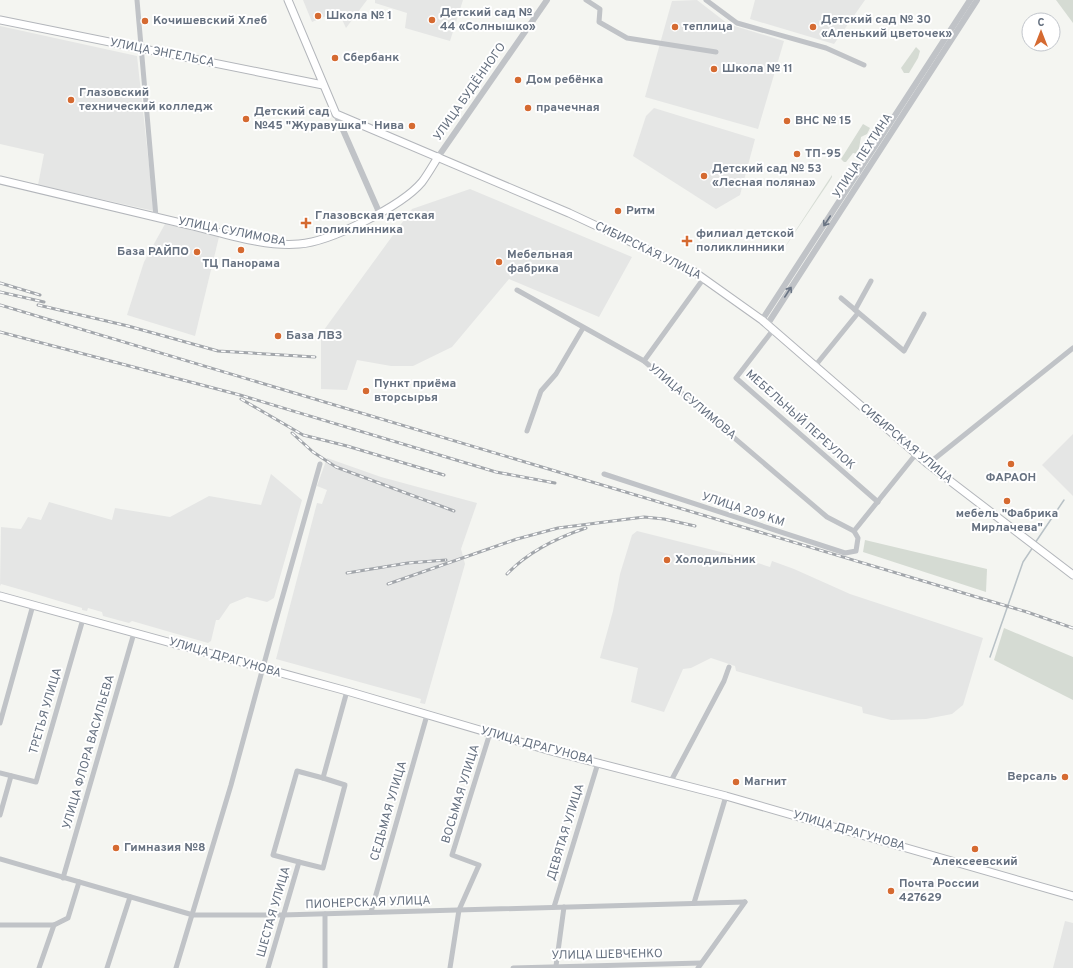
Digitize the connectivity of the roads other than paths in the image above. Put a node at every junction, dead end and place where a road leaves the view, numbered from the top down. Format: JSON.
{"nodes":[{"id":1,"x":137,"y":0,"type":"edge"},
{"id":2,"x":288,"y":0,"type":"edge"},
{"id":3,"x":547,"y":0,"type":"edge"},
{"id":4,"x":586,"y":0,"type":"edge"},
{"id":5,"x":706,"y":0,"type":"edge"},
{"id":6,"x":970,"y":0,"type":"edge"},
{"id":7,"x":977,"y":0,"type":"edge"},
{"id":8,"x":0,"y":20,"type":"edge"},
{"id":9,"x":140,"y":49,"type":"junction"},
{"id":10,"x":716,"y":52,"type":"dead end"},
{"id":11,"x":864,"y":65,"type":"dead end"},
{"id":12,"x":323,"y":85,"type":"junction"},
{"id":13,"x":336,"y":114,"type":"junction"},
{"id":14,"x":438,"y":157,"type":"junction"},
{"id":15,"x":0,"y":180,"type":"edge"},
{"id":16,"x":379,"y":212,"type":"junction"},
{"id":17,"x":156,"y":217,"type":"junction"},
{"id":18,"x":704,"y":278,"type":"junction"},
{"id":19,"x":871,"y":281,"type":"dead end"},
{"id":20,"x":517,"y":290,"type":"dead end"},
{"id":21,"x":841,"y":298,"type":"dead end"},
{"id":22,"x":856,"y":311,"type":"junction"},
{"id":23,"x":924,"y":314,"type":"dead end"},
{"id":24,"x":764,"y":322,"type":"junction"},
{"id":25,"x":583,"y":328,"type":"junction"},
{"id":26,"x":773,"y":330,"type":"junction"},
{"id":27,"x":1073,"y":348,"type":"edge"},
{"id":28,"x":644,"y":361,"type":"junction"},
{"id":29,"x":815,"y":366,"type":"junction"},
{"id":30,"x":527,"y":430,"type":"dead end"},
{"id":31,"x":916,"y":454,"type":"junction"},
{"id":32,"x":320,"y":464,"type":"dead end"},
{"id":33,"x":928,"y":464,"type":"junction"},
{"id":34,"x":604,"y":474,"type":"dead end"},
{"id":35,"x":878,"y":502,"type":"junction"},
{"id":36,"x":854,"y":531,"type":"junction"},
{"id":37,"x":1073,"y":575,"type":"edge"},
{"id":38,"x":0,"y":596,"type":"edge"},
{"id":39,"x":33,"y":605,"type":"junction"},
{"id":40,"x":83,"y":619,"type":"junction"},
{"id":41,"x":134,"y":633,"type":"junction"},
{"id":42,"x":729,"y":667,"type":"dead end"},
{"id":43,"x":262,"y":668,"type":"junction"},
{"id":44,"x":347,"y":691,"type":"junction"},
{"id":45,"x":427,"y":715,"type":"junction"},
{"id":46,"x":0,"y":724,"type":"edge"},
{"id":47,"x":490,"y":733,"type":"junction"},
{"id":48,"x":598,"y":763,"type":"junction"},
{"id":49,"x":0,"y":773,"type":"edge"},
{"id":50,"x":11,"y":776,"type":"junction"},
{"id":51,"x":323,"y":778,"type":"junction"},
{"id":52,"x":671,"y":781,"type":"junction"},
{"id":53,"x":726,"y":796,"type":"junction"},
{"id":54,"x":0,"y":815,"type":"edge"},
{"id":55,"x":0,"y":859,"type":"edge"},
{"id":56,"x":299,"y":862,"type":"junction"},
{"id":57,"x":63,"y":878,"type":"junction"},
{"id":58,"x":79,"y":882,"type":"junction"},
{"id":59,"x":1073,"y":896,"type":"edge"},
{"id":60,"x":130,"y":897,"type":"junction"},
{"id":61,"x":694,"y":903,"type":"junction"},
{"id":62,"x":554,"y":907,"type":"junction"},
{"id":63,"x":564,"y":907,"type":"junction"},
{"id":64,"x":459,"y":910,"type":"junction"},
{"id":65,"x":371,"y":912,"type":"junction"},
{"id":66,"x":325,"y":914,"type":"junction"},
{"id":67,"x":193,"y":915,"type":"junction"},
{"id":68,"x":282,"y":915,"type":"junction"},
{"id":69,"x":0,"y":925,"type":"edge"},
{"id":70,"x":54,"y":925,"type":"junction"},
{"id":71,"x":701,"y":963,"type":"junction"},
{"id":72,"x":556,"y":966,"type":"junction"},
{"id":73,"x":583,"y":967,"type":"edge"},
{"id":74,"x":39,"y":968,"type":"edge"},
{"id":75,"x":107,"y":968,"type":"edge"},
{"id":76,"x":176,"y":968,"type":"edge"},
{"id":77,"x":268,"y":968,"type":"edge"},
{"id":78,"x":325,"y":968,"type":"edge"},
{"id":79,"x":450,"y":968,"type":"edge"},
{"id":80,"x":513,"y":968,"type":"edge"},
{"id":81,"x":520,"y":968,"type":"edge"},
{"id":82,"x":698,"y":968,"type":"edge"}],
"edges":[{"from":1,"to":9,"type":"street"},
{"from":2,"to":12,"type":"main road"},
{"from":3,"to":14,"type":"street","name":"УЛИЦА БУДЁННОГО"},
{"from":4,"to":10,"type":"street"},
{"from":5,"to":11,"type":"street"},
{"from":6,"to":24,"type":"street","name":"УЛИЦА ПЕХТИНА","one_way":true},
{"from":24,"to":7,"type":"street","name":"УЛИЦА ПЕХТИНА","one_way":true},
{"from":8,"to":9,"type":"main road","name":"УЛИЦА ЭНГЕЛЬСА"},
{"from":9,"to":12,"type":"main road","name":"УЛИЦА ЭНГЕЛЬСА"},
{"from":9,"to":17,"type":"street"},
{"from":12,"to":13,"type":"main road"},
{"from":13,"to":14,"type":"main road","name":"СИБИРСКАЯ УЛИЦА"},
{"from":13,"to":16,"type":"street"},
{"from":14,"to":16,"type":"main road","name":"УЛИЦА СУЛИМОВА"},
{"from":14,"to":18,"type":"main road","name":"СИБИРСКАЯ УЛИЦА"},
{"from":15,"to":17,"type":"main road","name":"УЛИЦА СУЛИМОВА"},
{"from":16,"to":17,"type":"main road","name":"УЛИЦА СУЛИМОВА"},
{"from":18,"to":24,"type":"main road","name":"СИБИРСКАЯ УЛИЦА"},
{"from":18,"to":28,"type":"street"},
{"from":19,"to":22,"type":"street"},
{"from":20,"to":25,"type":"street","name":"УЛИЦА СУЛИМОВА"},
{"from":21,"to":22,"type":"street"},
{"from":22,"to":23,"type":"street"},
{"from":22,"to":29,"type":"street"},
{"from":24,"to":26,"type":"main road","name":"СИБИРСКАЯ УЛИЦА"},
{"from":25,"to":28,"type":"street","name":"УЛИЦА СУЛИМОВА"},
{"from":25,"to":30,"type":"street"},
{"from":26,"to":29,"type":"main road","name":"СИБИРСКАЯ УЛИЦА"},
{"from":26,"to":35,"type":"street","name":"МЕБЕЛЬНЫЙ ПЕРЕУЛОК"},
{"from":27,"to":33,"type":"street"},
{"from":28,"to":36,"type":"street","name":"УЛИЦА СУЛИМОВА"},
{"from":29,"to":31,"type":"main road","name":"СИБИРСКАЯ УЛИЦА"},
{"from":31,"to":33,"type":"main road","name":"СИБИРСКАЯ УЛИЦА"},
{"from":31,"to":35,"type":"street"},
{"from":32,"to":43,"type":"street"},
{"from":33,"to":37,"type":"main road","name":"СИБИРСКАЯ УЛИЦА"},
{"from":34,"to":36,"type":"street","name":"УЛИЦА 209 КМ"},
{"from":35,"to":36,"type":"street"},
{"from":38,"to":39,"type":"main road","name":"УЛИЦА ДРАГУНОВА"},
{"from":39,"to":40,"type":"main road","name":"УЛИЦА ДРАГУНОВА"},
{"from":39,"to":46,"type":"street"},
{"from":40,"to":41,"type":"main road","name":"УЛИЦА ДРАГУНОВА"},
{"from":40,"to":50,"type":"street","name":"ТРЕТЬЯ УЛИЦА"},
{"from":41,"to":43,"type":"main road","name":"УЛИЦА ДРАГУНОВА"},
{"from":41,"to":57,"type":"street","name":"УЛИЦА ФЛОРА ВАСИЛЬЕВА"},
{"from":42,"to":52,"type":"street"},
{"from":43,"to":44,"type":"main road","name":"УЛИЦА ДРАГУНОВА"},
{"from":43,"to":67,"type":"street"},
{"from":44,"to":45,"type":"main road","name":"УЛИЦА ДРАГУНОВА"},
{"from":44,"to":51,"type":"street"},
{"from":45,"to":47,"type":"main road","name":"УЛИЦА ДРАГУНОВА"},
{"from":45,"to":65,"type":"street","name":"СЕДЬМАЯ УЛИЦА"},
{"from":47,"to":48,"type":"main road","name":"УЛИЦА ДРАГУНОВА"},
{"from":47,"to":64,"type":"street","name":"ВОСЬМАЯ УЛИЦА"},
{"from":48,"to":52,"type":"main road","name":"УЛИЦА ДРАГУНОВА"},
{"from":48,"to":62,"type":"street","name":"ДЕВЯТАЯ УЛИЦА"},
{"from":49,"to":50,"type":"street","name":"ТРЕТЬЯ УЛИЦА"},
{"from":50,"to":54,"type":"street"},
{"from":51,"to":56,"type":"street","name":"ШЕСТАЯ УЛИЦА"},
{"from":51,"to":56,"type":"street","name":"ШЕСТАЯ УЛИЦА"},
{"from":52,"to":53,"type":"main road","name":"УЛИЦА ДРАГУНОВА"},
{"from":53,"to":59,"type":"main road","name":"УЛИЦА ДРАГУНОВА"},
{"from":53,"to":61,"type":"street"},
{"from":55,"to":57,"type":"street","name":"ПИОНЕРСКАЯ УЛИЦА"},
{"from":56,"to":68,"type":"street","name":"ШЕСТАЯ УЛИЦА"},
{"from":57,"to":58,"type":"street","name":"ПИОНЕРСКАЯ УЛИЦА"},
{"from":58,"to":60,"type":"street","name":"ПИОНЕРСКАЯ УЛИЦА"},
{"from":58,"to":70,"type":"street"},
{"from":60,"to":67,"type":"street","name":"ПИОНЕРСКАЯ УЛИЦА"},
{"from":60,"to":75,"type":"street"},
{"from":61,"to":63,"type":"street","name":"ПИОНЕРСКАЯ УЛИЦА"},
{"from":61,"to":71,"type":"street","name":"ПИОНЕРСКАЯ УЛИЦА"},
{"from":62,"to":63,"type":"street","name":"ПИОНЕРСКАЯ УЛИЦА"},
{"from":62,"to":64,"type":"street","name":"ПИОНЕРСКАЯ УЛИЦА"},
{"from":63,"to":72,"type":"street"},
{"from":64,"to":65,"type":"street","name":"ПИОНЕРСКАЯ УЛИЦА"},
{"from":64,"to":79,"type":"street"},
{"from":65,"to":66,"type":"street","name":"ПИОНЕРСКАЯ УЛИЦА"},
{"from":66,"to":68,"type":"street","name":"ПИОНЕРСКАЯ УЛИЦА"},
{"from":66,"to":78,"type":"street"},
{"from":67,"to":68,"type":"street","name":"ПИОНЕРСКАЯ УЛИЦА"},
{"from":67,"to":76,"type":"street"},
{"from":68,"to":77,"type":"street","name":"ШЕСТАЯ УЛИЦА"},
{"from":69,"to":70,"type":"street"},
{"from":70,"to":74,"type":"street"},
{"from":71,"to":73,"type":"street","name":"УЛИЦА ШЕВЧЕНКО"},
{"from":71,"to":82,"type":"street"},
{"from":72,"to":73,"type":"street","name":"УЛИЦА ШЕВЧЕНКО"},
{"from":72,"to":81,"type":"street","name":"УЛИЦА ШЕВЧЕНКО"},
{"from":80,"to":81,"type":"street","name":"УЛИЦА ШЕВЧЕНКО"}]}
